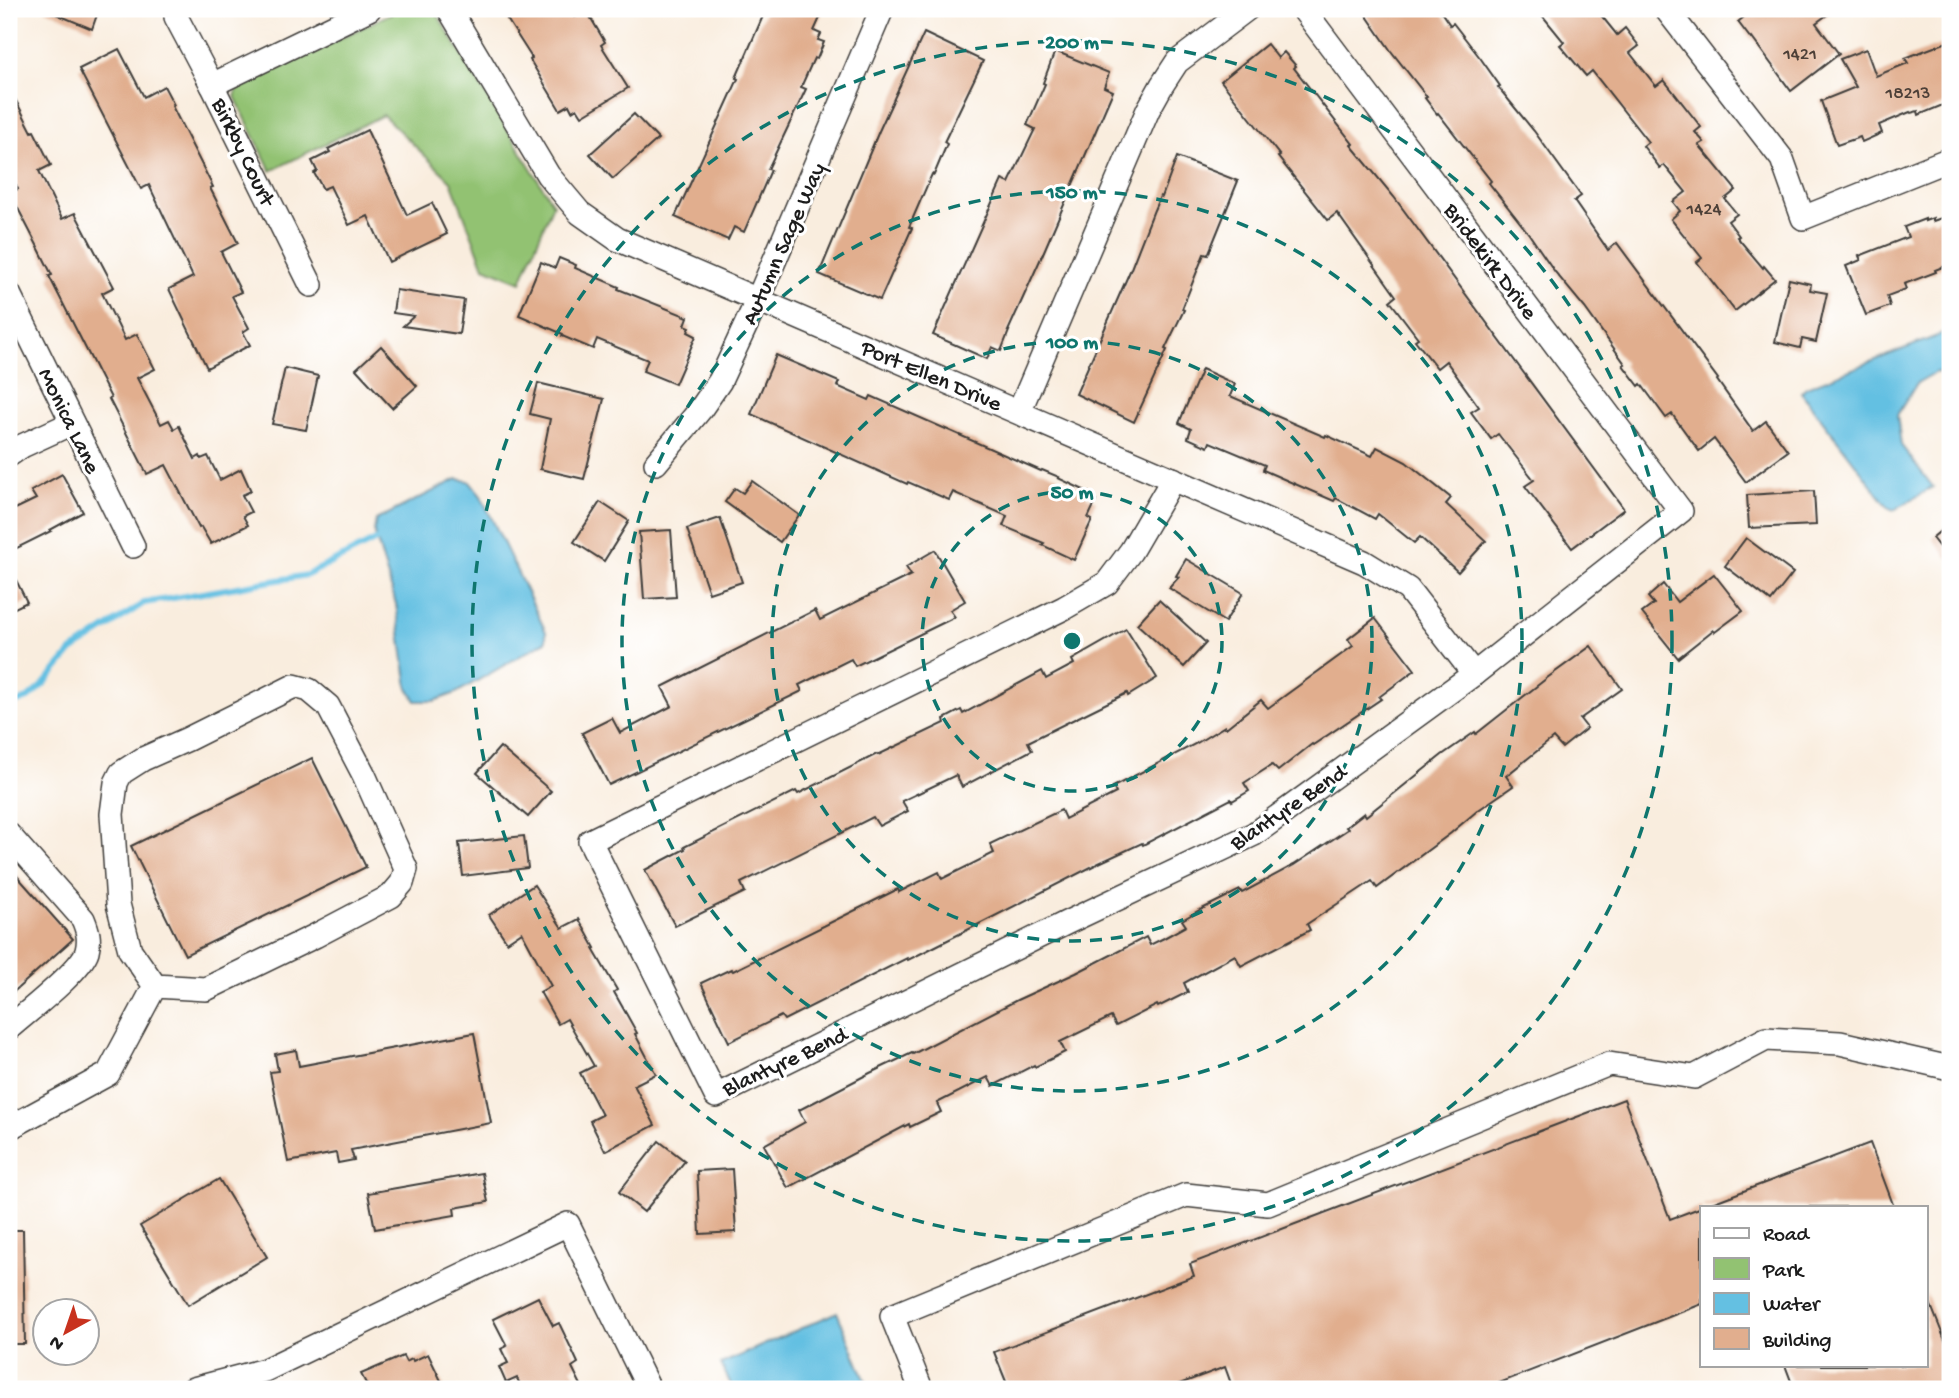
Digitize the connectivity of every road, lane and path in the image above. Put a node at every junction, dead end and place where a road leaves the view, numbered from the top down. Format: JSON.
{"nodes":[{"id":1,"x":369,"y":9,"type":"edge"},
{"id":2,"x":449,"y":9,"type":"edge"},
{"id":3,"x":882,"y":9,"type":"edge"},
{"id":4,"x":1247,"y":9,"type":"edge"},
{"id":5,"x":1303,"y":9,"type":"edge"},
{"id":6,"x":1666,"y":9,"type":"edge"},
{"id":7,"x":176,"y":17,"type":"dead end"},
{"id":8,"x":212,"y":85,"type":"junction"},
{"id":9,"x":1950,"y":159,"type":"edge"},
{"id":10,"x":311,"y":285,"type":"dead end"},
{"id":11,"x":9,"y":294,"type":"edge"},
{"id":12,"x":758,"y":299,"type":"junction"},
{"id":13,"x":1019,"y":412,"type":"junction"},
{"id":14,"x":72,"y":423,"type":"junction"},
{"id":15,"x":9,"y":455,"type":"edge"},
{"id":16,"x":656,"y":463,"type":"dead end"},
{"id":17,"x":1173,"y":479,"type":"junction"},
{"id":18,"x":1681,"y":511,"type":"joint"},
{"id":19,"x":133,"y":546,"type":"dead end"},
{"id":20,"x":1474,"y":674,"type":"junction"},
{"id":21,"x":9,"y":835,"type":"edge"},
{"id":22,"x":155,"y":986,"type":"junction"},
{"id":23,"x":9,"y":1028,"type":"edge"},
{"id":24,"x":1950,"y":1068,"type":"edge"},
{"id":25,"x":11,"y":1122,"type":"edge"},
{"id":26,"x":193,"y":1389,"type":"edge"},
{"id":27,"x":649,"y":1389,"type":"edge"},
{"id":28,"x":921,"y":1389,"type":"edge"}],
"edges":[{"from":1,"to":8,"type":"street"},
{"from":2,"to":12,"type":"street","name":"Port Ellen Drive"},
{"from":3,"to":12,"type":"street","name":"Autumn Sage Way"},
{"from":4,"to":13,"type":"street"},
{"from":5,"to":18,"type":"street","name":"Bridekirk Drive"},
{"from":6,"to":9,"type":"street"},
{"from":7,"to":8,"type":"street","name":"Birkby Court"},
{"from":8,"to":10,"type":"street","name":"Birkby Court"},
{"from":11,"to":14,"type":"street","name":"Monica Lane"},
{"from":12,"to":13,"type":"street","name":"Port Ellen Drive"},
{"from":12,"to":16,"type":"street","name":"Autumn Sage Way"},
{"from":13,"to":17,"type":"street","name":"Port Ellen Drive"},
{"from":14,"to":15,"type":"street"},
{"from":14,"to":19,"type":"street","name":"Monica Lane"},
{"from":17,"to":20,"type":"street","name":"Port Ellen Drive"},
{"from":17,"to":20,"type":"street","name":"Blantyre Bend"},
{"from":18,"to":20,"type":"street","name":"Blantyre Bend"},
{"from":21,"to":23,"type":"street"},
{"from":22,"to":22,"type":"street"},
{"from":22,"to":25,"type":"street"},
{"from":24,"to":28,"type":"street"},
{"from":26,"to":27,"type":"street"}]}
